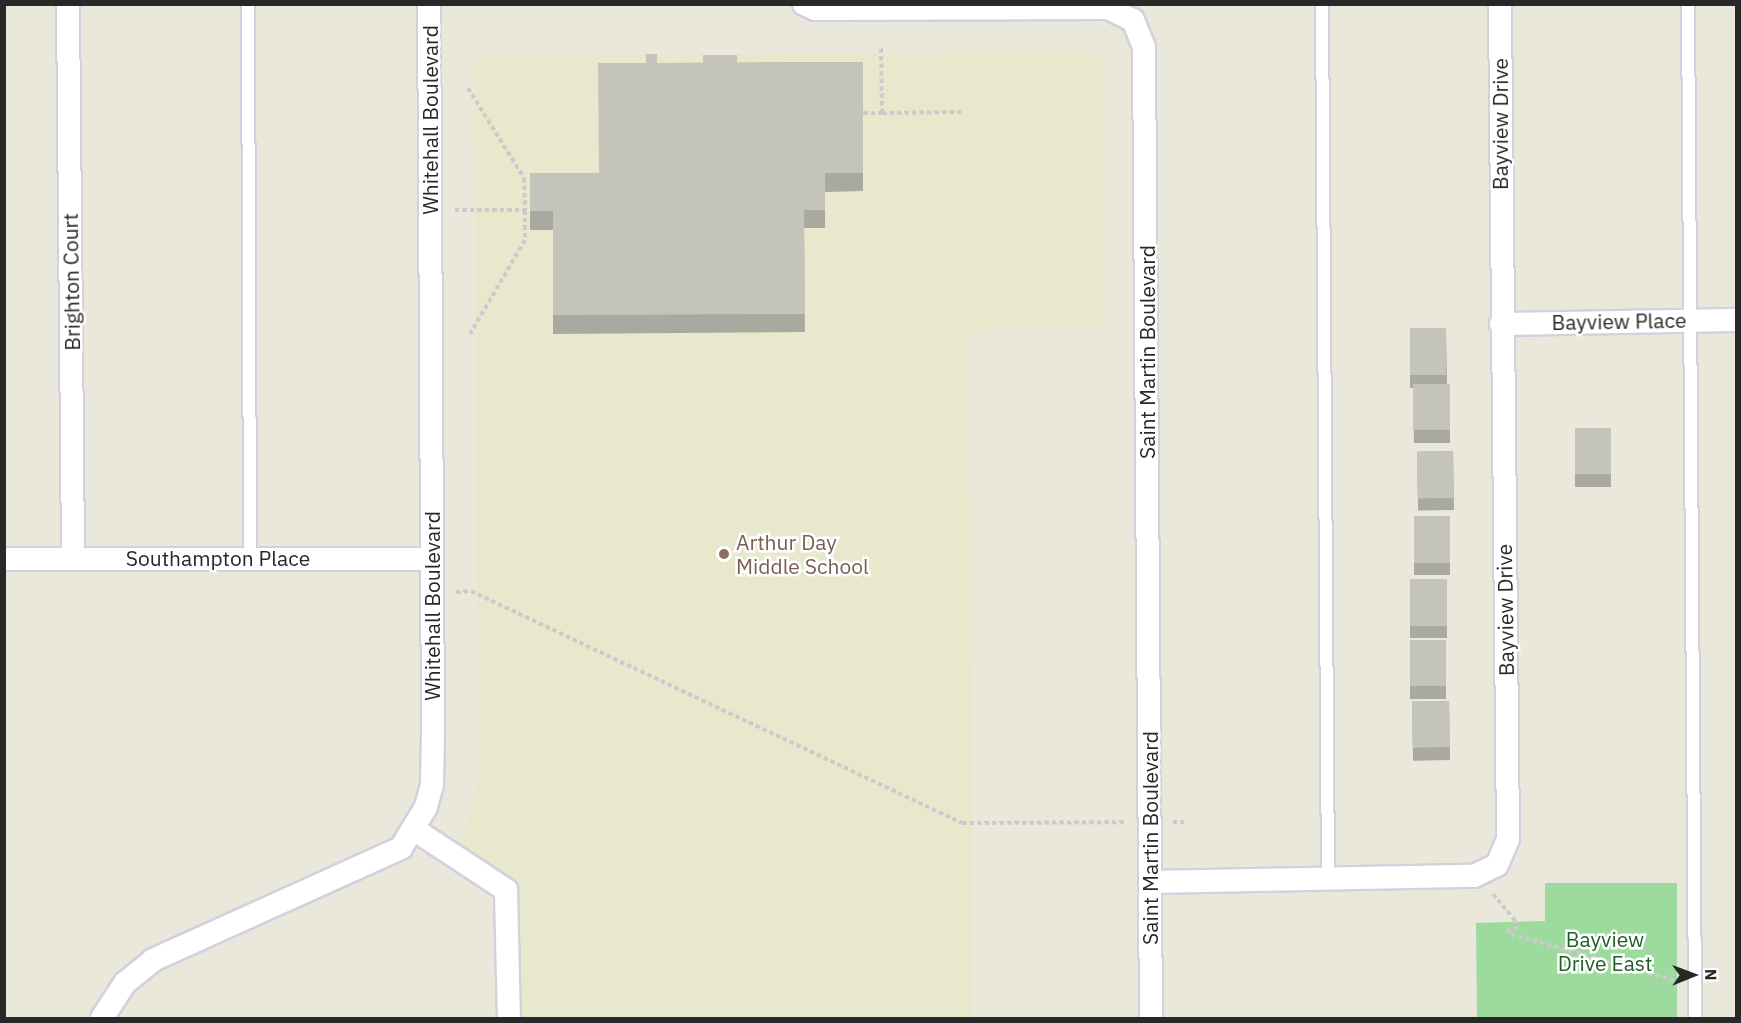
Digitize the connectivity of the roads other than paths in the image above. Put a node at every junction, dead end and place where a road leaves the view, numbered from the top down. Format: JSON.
{"nodes":[{"id":1,"x":68,"y":4,"type":"edge"},
{"id":2,"x":248,"y":4,"type":"edge"},
{"id":3,"x":429,"y":4,"type":"edge"},
{"id":4,"x":804,"y":4,"type":"edge"},
{"id":5,"x":1322,"y":4,"type":"edge"},
{"id":6,"x":1500,"y":4,"type":"edge"},
{"id":7,"x":1688,"y":4,"type":"edge"},
{"id":8,"x":1692,"y":320,"type":"junction"},
{"id":9,"x":1737,"y":320,"type":"edge"},
{"id":10,"x":1501,"y":324,"type":"junction"},
{"id":11,"x":250,"y":558,"type":"junction"},
{"id":12,"x":4,"y":559,"type":"edge"},
{"id":13,"x":74,"y":559,"type":"junction"},
{"id":14,"x":431,"y":559,"type":"junction"},
{"id":15,"x":415,"y":830,"type":"junction"},
{"id":16,"x":1328,"y":880,"type":"junction"},
{"id":17,"x":1151,"y":882,"type":"junction"},
{"id":18,"x":102,"y":1018,"type":"edge"},
{"id":19,"x":509,"y":1018,"type":"edge"},
{"id":20,"x":1151,"y":1018,"type":"edge"},
{"id":21,"x":1695,"y":1018,"type":"edge"}],
"edges":[{"from":1,"to":13,"type":"street","name":"Brighton Court"},
{"from":2,"to":11,"type":"lane"},
{"from":3,"to":14,"type":"street","name":"Whitehall Boulevard"},
{"from":4,"to":17,"type":"street","name":"Saint Martin Boulevard"},
{"from":5,"to":16,"type":"lane"},
{"from":6,"to":10,"type":"street","name":"Bayview Drive"},
{"from":7,"to":8,"type":"lane"},
{"from":8,"to":9,"type":"street","name":"Bayview Place"},
{"from":8,"to":10,"type":"street","name":"Bayview Place"},
{"from":8,"to":21,"type":"lane"},
{"from":10,"to":16,"type":"street","name":"Bayview Drive"},
{"from":11,"to":13,"type":"street","name":"Southampton Place"},
{"from":11,"to":14,"type":"street","name":"Southampton Place"},
{"from":12,"to":13,"type":"street","name":"Southampton Place"},
{"from":14,"to":15,"type":"street","name":"Whitehall Boulevard"},
{"from":15,"to":18,"type":"street","name":"Whitehall Boulevard"},
{"from":15,"to":19,"type":"street"},
{"from":16,"to":17,"type":"street"},
{"from":17,"to":20,"type":"street","name":"Saint Martin Boulevard"}]}
